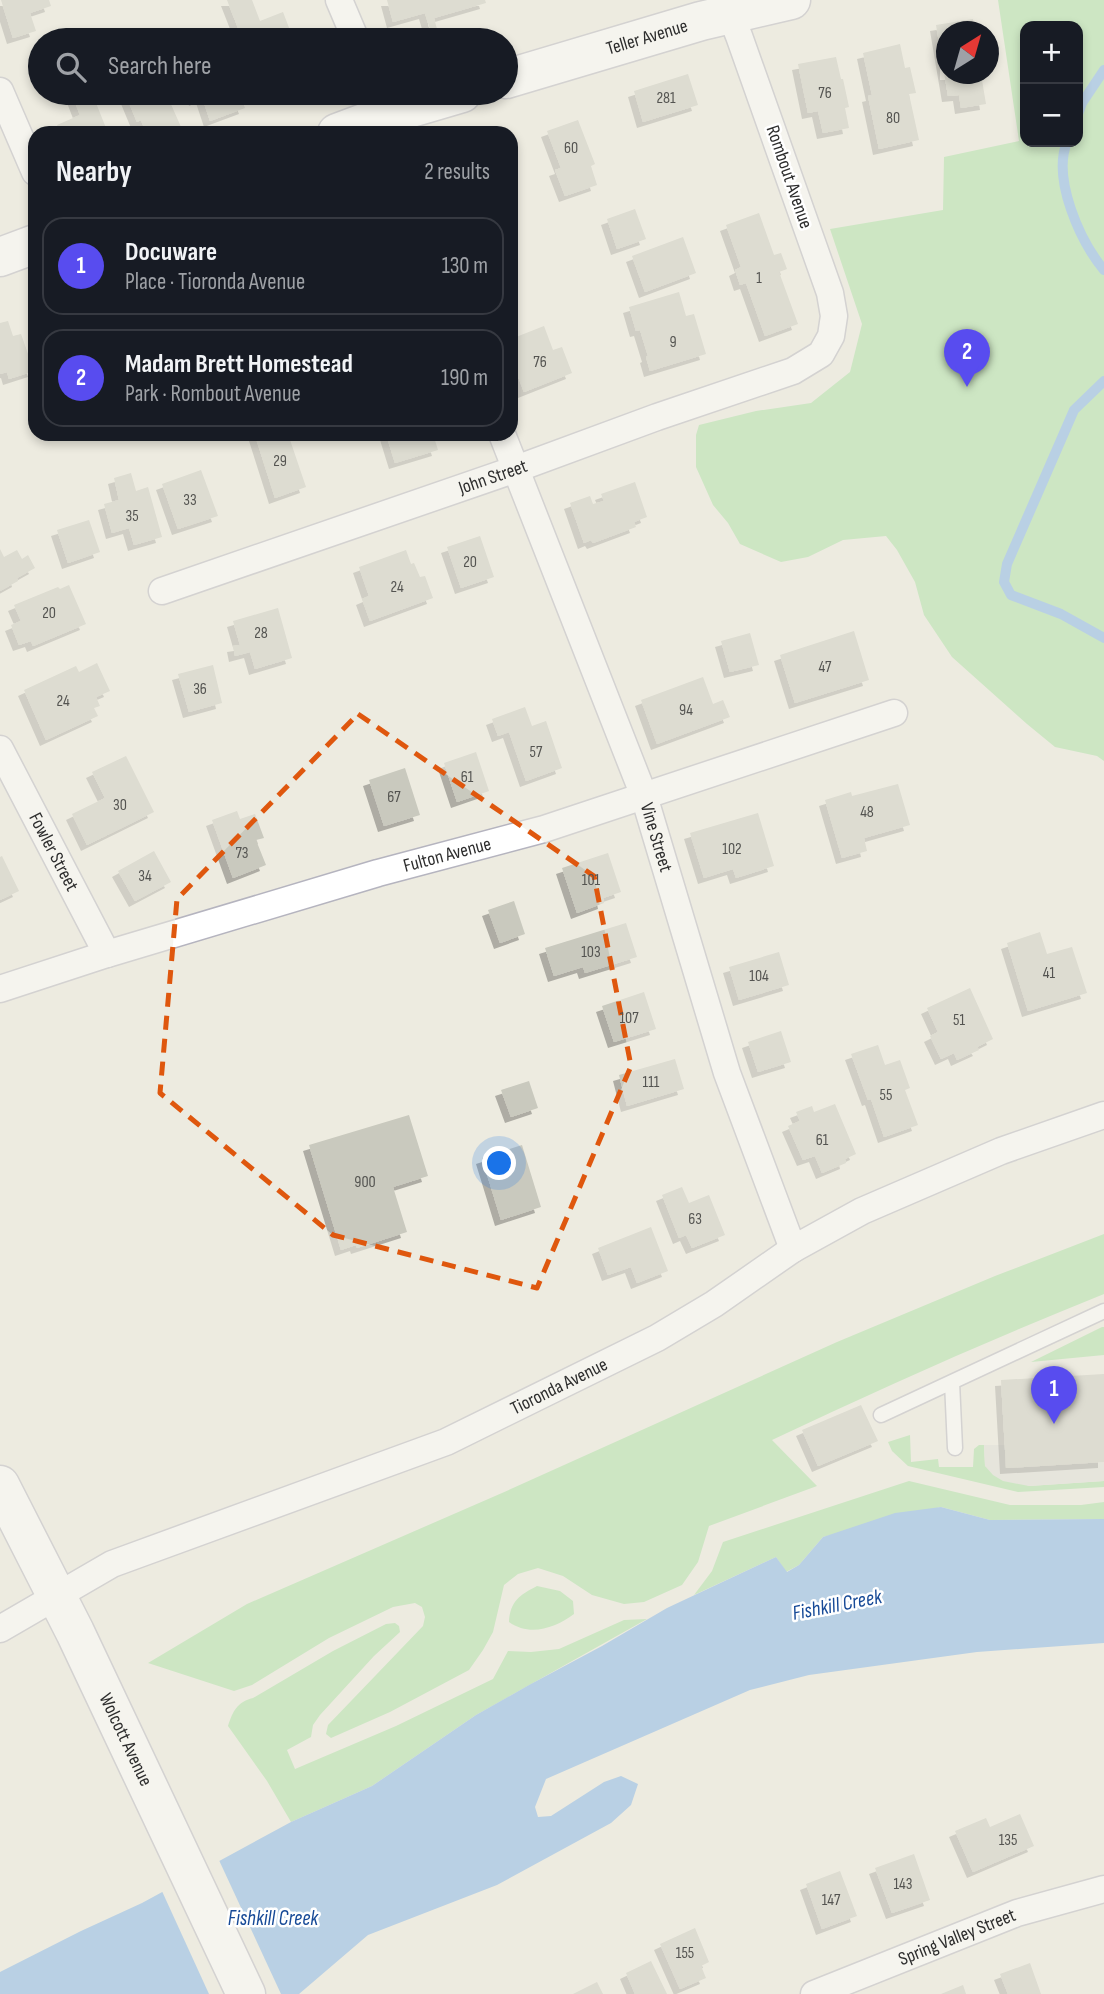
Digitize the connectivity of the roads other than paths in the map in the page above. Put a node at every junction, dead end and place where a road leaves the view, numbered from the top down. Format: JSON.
{"nodes":[{"id":1,"x":339,"y":0,"type":"edge"},
{"id":2,"x":791,"y":0,"type":"edge"},
{"id":3,"x":727,"y":7,"type":"edge"},
{"id":4,"x":351,"y":28,"type":"edge"},
{"id":5,"x":518,"y":75,"type":"edge"},
{"id":6,"x":0,"y":92,"type":"edge"},
{"id":7,"x":415,"y":105,"type":"edge"},
{"id":8,"x":376,"y":115,"type":"edge"},
{"id":9,"x":352,"y":126,"type":"edge"},
{"id":10,"x":28,"y":156,"type":"edge"},
{"id":11,"x":28,"y":247,"type":"edge"},
{"id":12,"x":0,"y":257,"type":"edge"},
{"id":13,"x":821,"y":354,"type":"joint"},
{"id":14,"x":505,"y":441,"type":"edge"},
{"id":15,"x":516,"y":469,"type":"junction"},
{"id":16,"x":162,"y":591,"type":"dead end"},
{"id":17,"x":894,"y":713,"type":"dead end"},
{"id":18,"x":0,"y":749,"type":"edge"},
{"id":19,"x":644,"y":796,"type":"junction"},
{"id":20,"x":107,"y":954,"type":"junction"},
{"id":21,"x":0,"y":989,"type":"edge"},
{"id":22,"x":1104,"y":1115,"type":"edge"},
{"id":23,"x":793,"y":1249,"type":"junction"},
{"id":24,"x":1104,"y":1311,"type":"edge"},
{"id":25,"x":952,"y":1381,"type":"junction"},
{"id":26,"x":881,"y":1415,"type":"dead end"},
{"id":27,"x":955,"y":1448,"type":"dead end"},
{"id":28,"x":0,"y":1485,"type":"edge"},
{"id":29,"x":56,"y":1595,"type":"junction"},
{"id":30,"x":0,"y":1629,"type":"edge"},
{"id":31,"x":1104,"y":1889,"type":"edge"},
{"id":32,"x":246,"y":1994,"type":"edge"},
{"id":33,"x":814,"y":1994,"type":"edge"}],
"edges":[{"from":1,"to":4,"type":"street"},
{"from":2,"to":3,"type":"main road","name":"Teller Avenue"},
{"from":3,"to":5,"type":"main road","name":"Teller Avenue"},
{"from":3,"to":13,"type":"street","name":"Rombout Avenue"},
{"from":6,"to":10,"type":"street"},
{"from":7,"to":8,"type":"main road"},
{"from":8,"to":9,"type":"main road"},
{"from":11,"to":12,"type":"main road"},
{"from":13,"to":15,"type":"street","name":"John Street"},
{"from":14,"to":15,"type":"street","name":"Vine Street"},
{"from":15,"to":16,"type":"street","name":"John Street"},
{"from":15,"to":19,"type":"street","name":"Vine Street"},
{"from":17,"to":19,"type":"street","name":"Fulton Avenue"},
{"from":18,"to":20,"type":"street","name":"Fowler Street"},
{"from":19,"to":20,"type":"street","name":"Fulton Avenue"},
{"from":19,"to":23,"type":"street","name":"Vine Street"},
{"from":20,"to":21,"type":"street","name":"Fulton Avenue"},
{"from":22,"to":23,"type":"street","name":"Tioronda Avenue"},
{"from":23,"to":29,"type":"street","name":"Tioronda Avenue"},
{"from":24,"to":25,"type":"lane"},
{"from":25,"to":26,"type":"lane"},
{"from":25,"to":27,"type":"lane"},
{"from":28,"to":29,"type":"main road","name":"Wolcott Avenue"},
{"from":29,"to":30,"type":"street","name":"Tioronda Avenue"},
{"from":29,"to":32,"type":"main road","name":"Wolcott Avenue"},
{"from":31,"to":33,"type":"street","name":"Spring Valley Street"}]}
